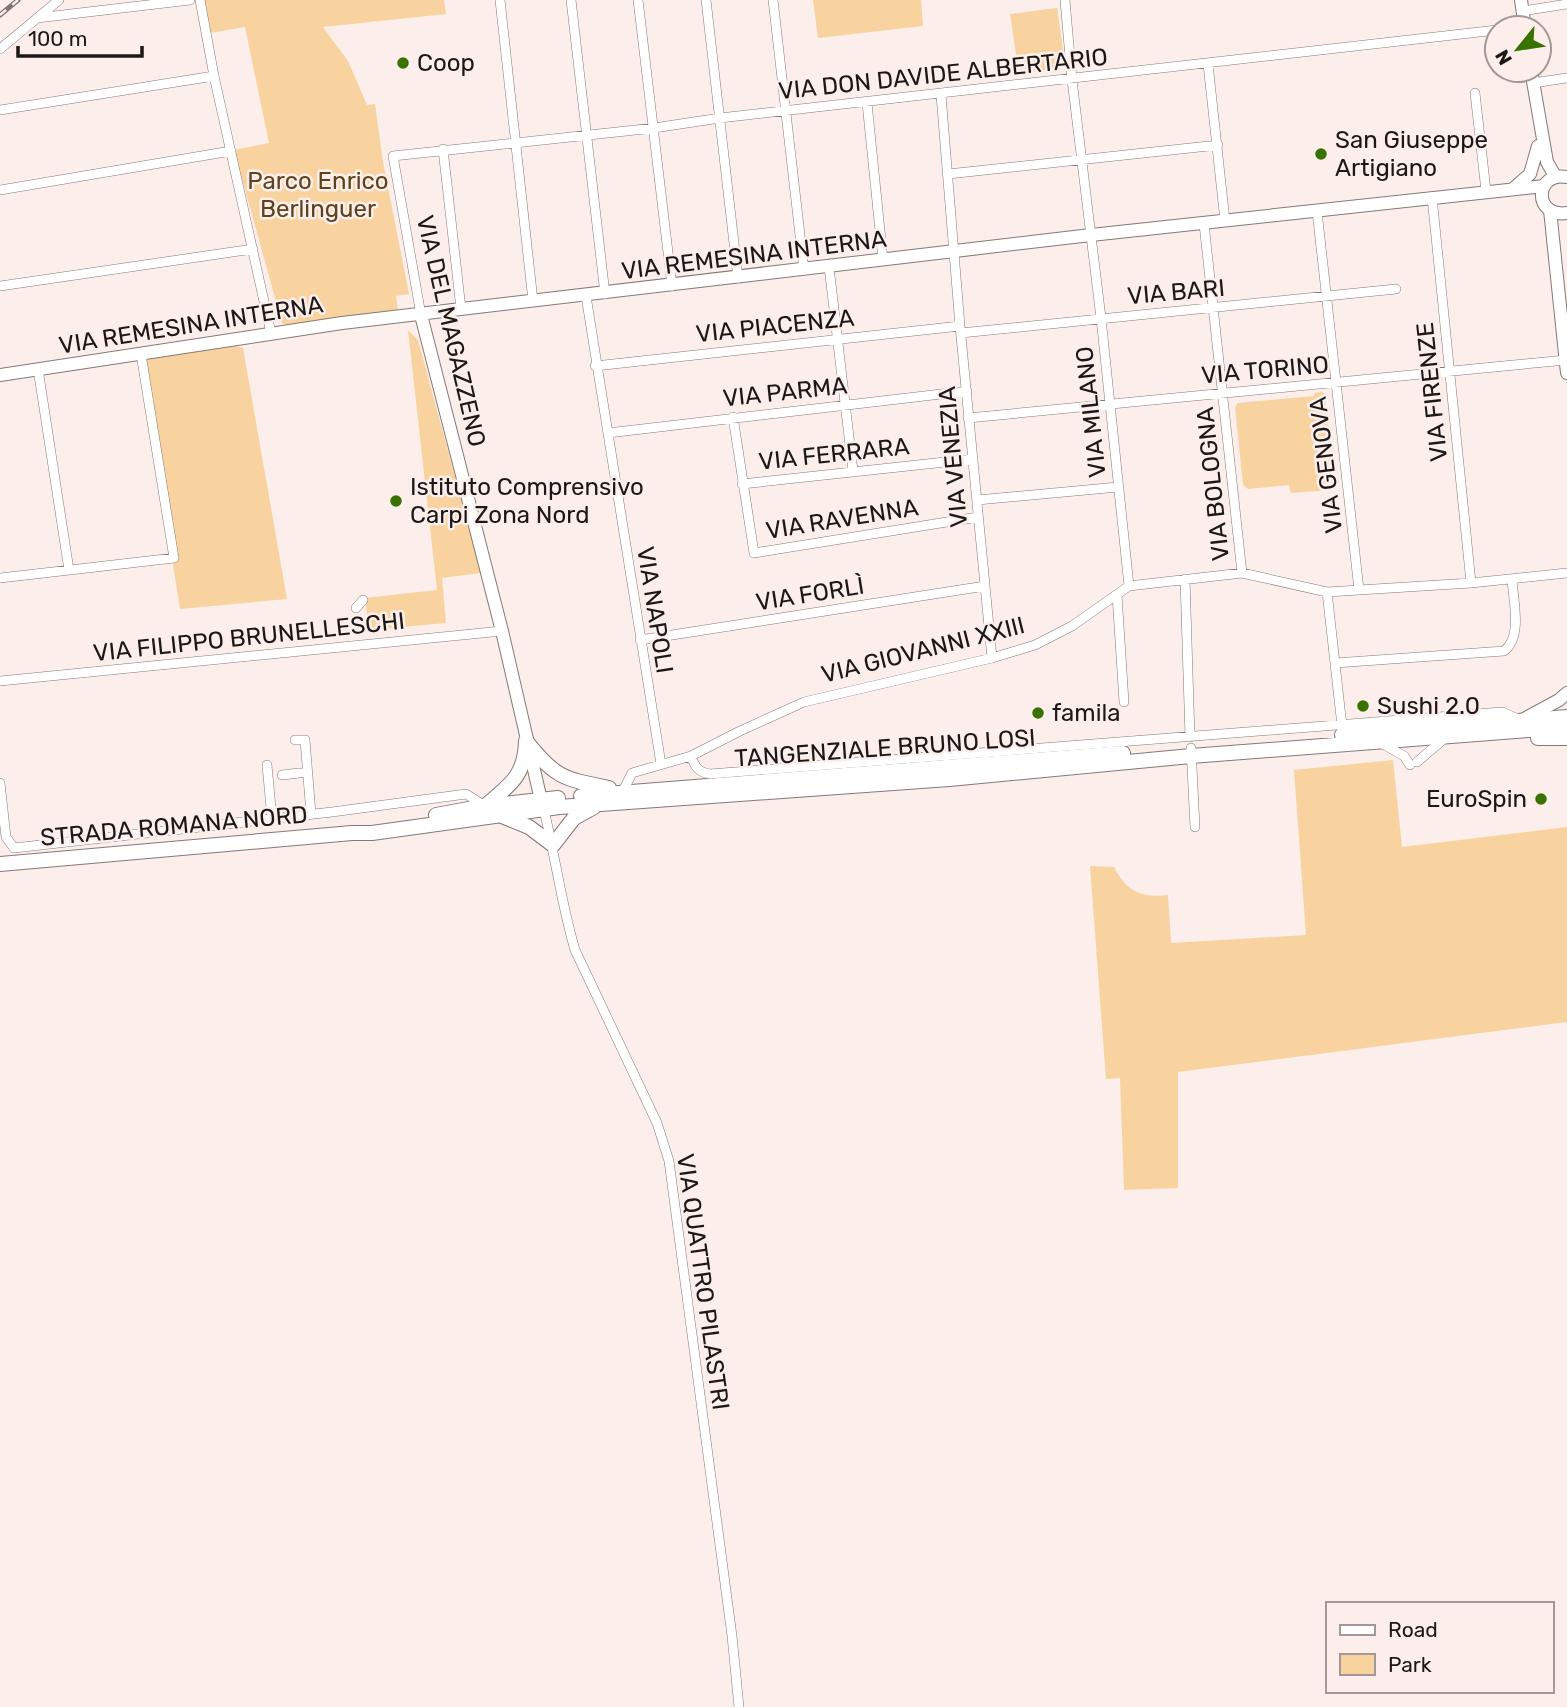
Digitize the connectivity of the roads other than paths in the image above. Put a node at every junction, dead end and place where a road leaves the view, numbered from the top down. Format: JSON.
{"nodes":[{"id":1,"x":59,"y":0,"type":"edge"},
{"id":2,"x":190,"y":0,"type":"edge"},
{"id":3,"x":200,"y":0,"type":"edge"},
{"id":4,"x":500,"y":0,"type":"edge"},
{"id":5,"x":571,"y":0,"type":"edge"},
{"id":6,"x":638,"y":0,"type":"edge"},
{"id":7,"x":706,"y":0,"type":"edge"},
{"id":8,"x":773,"y":0,"type":"edge"},
{"id":9,"x":1065,"y":0,"type":"edge"},
{"id":10,"x":1567,"y":4,"type":"edge"},
{"id":11,"x":1521,"y":6,"type":"edge"},
{"id":12,"x":37,"y":18,"type":"junction"},
{"id":13,"x":1483,"y":32,"type":"edge"},
{"id":14,"x":0,"y":49,"type":"edge"},
{"id":15,"x":1208,"y":64,"type":"junction"},
{"id":16,"x":214,"y":76,"type":"junction"},
{"id":17,"x":1072,"y":80,"type":"junction"},
{"id":18,"x":1533,"y":84,"type":"edge"},
{"id":19,"x":1533,"y":84,"type":"edge"},
{"id":20,"x":1475,"y":93,"type":"dead end"},
{"id":21,"x":941,"y":95,"type":"junction"},
{"id":22,"x":867,"y":103,"type":"junction"},
{"id":23,"x":0,"y":110,"type":"edge"},
{"id":24,"x":787,"y":111,"type":"junction"},
{"id":25,"x":720,"y":118,"type":"junction"},
{"id":26,"x":654,"y":128,"type":"junction"},
{"id":27,"x":586,"y":135,"type":"junction"},
{"id":28,"x":515,"y":141,"type":"junction"},
{"id":29,"x":1218,"y":145,"type":"junction"},
{"id":30,"x":1538,"y":146,"type":"junction"},
{"id":31,"x":443,"y":149,"type":"junction"},
{"id":32,"x":231,"y":151,"type":"junction"},
{"id":33,"x":393,"y":156,"type":"joint"},
{"id":34,"x":1082,"y":160,"type":"junction"},
{"id":35,"x":948,"y":174,"type":"junction"},
{"id":36,"x":1551,"y":184,"type":"edge"},
{"id":37,"x":1514,"y":188,"type":"junction"},
{"id":38,"x":0,"y":190,"type":"edge"},
{"id":39,"x":1486,"y":191,"type":"junction"},
{"id":40,"x":1432,"y":197,"type":"junction"},
{"id":41,"x":1550,"y":210,"type":"junction"},
{"id":42,"x":1317,"y":211,"type":"junction"},
{"id":43,"x":1566,"y":213,"type":"edge"},
{"id":44,"x":1226,"y":222,"type":"junction"},
{"id":45,"x":1204,"y":224,"type":"junction"},
{"id":46,"x":1091,"y":235,"type":"junction"},
{"id":47,"x":253,"y":249,"type":"junction"},
{"id":48,"x":954,"y":252,"type":"junction"},
{"id":49,"x":883,"y":260,"type":"junction"},
{"id":50,"x":829,"y":267,"type":"junction"},
{"id":51,"x":804,"y":270,"type":"junction"},
{"id":52,"x":1556,"y":273,"type":"junction"},
{"id":53,"x":738,"y":278,"type":"junction"},
{"id":54,"x":0,"y":286,"type":"edge"},
{"id":55,"x":672,"y":286,"type":"junction"},
{"id":56,"x":1396,"y":289,"type":"dead end"},
{"id":57,"x":605,"y":294,"type":"junction"},
{"id":58,"x":586,"y":296,"type":"junction"},
{"id":59,"x":1328,"y":297,"type":"junction"},
{"id":60,"x":533,"y":301,"type":"junction"},
{"id":61,"x":1214,"y":307,"type":"junction"},
{"id":62,"x":461,"y":309,"type":"junction"},
{"id":63,"x":421,"y":315,"type":"junction"},
{"id":64,"x":1101,"y":318,"type":"junction"},
{"id":65,"x":960,"y":330,"type":"junction"},
{"id":66,"x":271,"y":333,"type":"junction"},
{"id":67,"x":839,"y":337,"type":"junction"},
{"id":68,"x":141,"y":354,"type":"junction"},
{"id":69,"x":1566,"y":360,"type":"edge"},
{"id":70,"x":595,"y":366,"type":"junction"},
{"id":71,"x":38,"y":369,"type":"junction"},
{"id":72,"x":1450,"y":371,"type":"junction"},
{"id":73,"x":1567,"y":373,"type":"edge"},
{"id":74,"x":0,"y":375,"type":"edge"},
{"id":75,"x":1335,"y":383,"type":"junction"},
{"id":76,"x":967,"y":391,"type":"junction"},
{"id":77,"x":1222,"y":393,"type":"junction"},
{"id":78,"x":1109,"y":404,"type":"junction"},
{"id":79,"x":845,"y":405,"type":"junction"},
{"id":80,"x":733,"y":417,"type":"junction"},
{"id":81,"x":968,"y":418,"type":"junction"},
{"id":82,"x":608,"y":433,"type":"junction"},
{"id":83,"x":972,"y":458,"type":"junction"},
{"id":84,"x":853,"y":471,"type":"junction"},
{"id":85,"x":742,"y":484,"type":"junction"},
{"id":86,"x":1118,"y":487,"type":"junction"},
{"id":87,"x":977,"y":500,"type":"junction"},
{"id":88,"x":978,"y":517,"type":"junction"},
{"id":89,"x":69,"y":570,"type":"junction"},
{"id":90,"x":1242,"y":573,"type":"junction"},
{"id":91,"x":1567,"y":573,"type":"edge"},
{"id":92,"x":0,"y":578,"type":"edge"},
{"id":93,"x":1185,"y":579,"type":"junction"},
{"id":94,"x":1512,"y":579,"type":"junction"},
{"id":95,"x":1471,"y":583,"type":"junction"},
{"id":96,"x":985,"y":586,"type":"junction"},
{"id":97,"x":1129,"y":586,"type":"junction"},
{"id":98,"x":1359,"y":590,"type":"junction"},
{"id":99,"x":1327,"y":592,"type":"junction"},
{"id":100,"x":1117,"y":595,"type":"junction"},
{"id":101,"x":502,"y":631,"type":"junction"},
{"id":102,"x":640,"y":640,"type":"junction"},
{"id":103,"x":992,"y":658,"type":"junction"},
{"id":104,"x":1335,"y":663,"type":"junction"},
{"id":105,"x":0,"y":681,"type":"edge"},
{"id":106,"x":1567,"y":693,"type":"edge"},
{"id":107,"x":1124,"y":702,"type":"dead end"},
{"id":108,"x":1567,"y":717,"type":"edge"},
{"id":109,"x":1521,"y":720,"type":"junction"},
{"id":110,"x":1342,"y":726,"type":"junction"},
{"id":111,"x":1567,"y":727,"type":"edge"},
{"id":112,"x":1481,"y":734,"type":"junction"},
{"id":113,"x":1446,"y":737,"type":"junction"},
{"id":114,"x":1567,"y":738,"type":"edge"},
{"id":115,"x":295,"y":740,"type":"dead end"},
{"id":116,"x":526,"y":741,"type":"junction"},
{"id":117,"x":1379,"y":742,"type":"junction"},
{"id":118,"x":1191,"y":747,"type":"junction"},
{"id":119,"x":691,"y":756,"type":"junction"},
{"id":120,"x":661,"y":764,"type":"junction"},
{"id":121,"x":267,"y":765,"type":"dead end"},
{"id":122,"x":308,"y":772,"type":"junction"},
{"id":123,"x":282,"y":775,"type":"dead end"},
{"id":124,"x":0,"y":783,"type":"edge"},
{"id":125,"x":623,"y":791,"type":"junction"},
{"id":126,"x":602,"y":803,"type":"junction"},
{"id":127,"x":542,"y":805,"type":"junction"},
{"id":128,"x":485,"y":806,"type":"junction"},
{"id":129,"x":311,"y":814,"type":"junction"},
{"id":130,"x":497,"y":815,"type":"junction"},
{"id":131,"x":272,"y":819,"type":"junction"},
{"id":132,"x":1195,"y":827,"type":"dead end"},
{"id":133,"x":352,"y":833,"type":"junction"},
{"id":134,"x":553,"y":845,"type":"junction"},
{"id":135,"x":0,"y":864,"type":"edge"},
{"id":136,"x":739,"y":1707,"type":"edge"}],
"edges":[{"from":1,"to":12,"type":"street"},
{"from":2,"to":12,"type":"street"},
{"from":3,"to":16,"type":"street"},
{"from":4,"to":28,"type":"street"},
{"from":5,"to":27,"type":"street"},
{"from":6,"to":26,"type":"street"},
{"from":7,"to":25,"type":"street"},
{"from":8,"to":24,"type":"street"},
{"from":9,"to":17,"type":"street","name":"VIA MILANO"},
{"from":10,"to":11,"type":"street"},
{"from":12,"to":14,"type":"street"},
{"from":13,"to":15,"type":"street","name":"VIA DON DAVIDE ALBERTARIO"},
{"from":15,"to":17,"type":"street","name":"VIA DON DAVIDE ALBERTARIO"},
{"from":15,"to":29,"type":"street"},
{"from":16,"to":23,"type":"street"},
{"from":16,"to":32,"type":"street"},
{"from":17,"to":21,"type":"street","name":"VIA DON DAVIDE ALBERTARIO"},
{"from":17,"to":34,"type":"street","name":"VIA MILANO"},
{"from":18,"to":30,"type":"street"},
{"from":19,"to":36,"type":"street"},
{"from":20,"to":39,"type":"street"},
{"from":21,"to":22,"type":"street","name":"VIA DON DAVIDE ALBERTARIO"},
{"from":21,"to":35,"type":"street","name":"VIA VENEZIA"},
{"from":22,"to":24,"type":"street","name":"VIA DON DAVIDE ALBERTARIO"},
{"from":22,"to":49,"type":"street"},
{"from":24,"to":25,"type":"street","name":"VIA DON DAVIDE ALBERTARIO"},
{"from":24,"to":51,"type":"street"},
{"from":25,"to":26,"type":"street","name":"VIA DON DAVIDE ALBERTARIO"},
{"from":25,"to":53,"type":"street"},
{"from":26,"to":27,"type":"street","name":"VIA DON DAVIDE ALBERTARIO"},
{"from":26,"to":55,"type":"street"},
{"from":27,"to":28,"type":"street","name":"VIA DON DAVIDE ALBERTARIO"},
{"from":27,"to":57,"type":"street"},
{"from":28,"to":31,"type":"street","name":"VIA DON DAVIDE ALBERTARIO"},
{"from":28,"to":60,"type":"street"},
{"from":29,"to":34,"type":"street"},
{"from":29,"to":44,"type":"street"},
{"from":30,"to":36,"type":"street"},
{"from":30,"to":37,"type":"street"},
{"from":31,"to":33,"type":"street","name":"VIA DON DAVIDE ALBERTARIO"},
{"from":31,"to":62,"type":"street"},
{"from":32,"to":38,"type":"street"},
{"from":32,"to":47,"type":"street"},
{"from":33,"to":63,"type":"street","name":"VIA DEL MAGAZZENO"},
{"from":34,"to":35,"type":"street"},
{"from":34,"to":46,"type":"street","name":"VIA MILANO"},
{"from":35,"to":48,"type":"street","name":"VIA VENEZIA"},
{"from":36,"to":37,"type":"street","name":"VIA REMESINA INTERNA"},
{"from":36,"to":41,"type":"street"},
{"from":37,"to":39,"type":"street","name":"VIA REMESINA INTERNA"},
{"from":39,"to":40,"type":"street","name":"VIA REMESINA INTERNA"},
{"from":40,"to":42,"type":"street","name":"VIA REMESINA INTERNA"},
{"from":40,"to":72,"type":"street","name":"VIA FIRENZE"},
{"from":41,"to":43,"type":"street"},
{"from":41,"to":52,"type":"street"},
{"from":42,"to":44,"type":"street","name":"VIA REMESINA INTERNA"},
{"from":42,"to":59,"type":"street","name":"VIA GENOVA"},
{"from":43,"to":52,"type":"street"},
{"from":44,"to":45,"type":"street","name":"VIA REMESINA INTERNA"},
{"from":45,"to":46,"type":"street","name":"VIA REMESINA INTERNA"},
{"from":45,"to":61,"type":"street","name":"VIA BOLOGNA"},
{"from":46,"to":48,"type":"street","name":"VIA REMESINA INTERNA"},
{"from":46,"to":64,"type":"street","name":"VIA MILANO"},
{"from":47,"to":54,"type":"street"},
{"from":47,"to":66,"type":"street"},
{"from":48,"to":49,"type":"street","name":"VIA REMESINA INTERNA"},
{"from":48,"to":65,"type":"street","name":"VIA VENEZIA"},
{"from":49,"to":50,"type":"street","name":"VIA REMESINA INTERNA"},
{"from":50,"to":51,"type":"street","name":"VIA REMESINA INTERNA"},
{"from":50,"to":67,"type":"street"},
{"from":51,"to":53,"type":"street","name":"VIA REMESINA INTERNA"},
{"from":52,"to":69,"type":"street"},
{"from":53,"to":55,"type":"street","name":"VIA REMESINA INTERNA"},
{"from":55,"to":57,"type":"street","name":"VIA REMESINA INTERNA"},
{"from":56,"to":59,"type":"street","name":"VIA BARI"},
{"from":57,"to":58,"type":"street","name":"VIA REMESINA INTERNA"},
{"from":58,"to":60,"type":"street","name":"VIA REMESINA INTERNA"},
{"from":58,"to":70,"type":"street","name":"VIA NAPOLI"},
{"from":59,"to":61,"type":"street","name":"VIA BARI"},
{"from":59,"to":75,"type":"street","name":"VIA GENOVA"},
{"from":60,"to":62,"type":"street","name":"VIA REMESINA INTERNA"},
{"from":61,"to":64,"type":"street","name":"VIA BARI"},
{"from":61,"to":77,"type":"street","name":"VIA BOLOGNA"},
{"from":62,"to":63,"type":"street","name":"VIA REMESINA INTERNA"},
{"from":63,"to":66,"type":"street","name":"VIA REMESINA INTERNA"},
{"from":63,"to":101,"type":"street","name":"VIA DEL MAGAZZENO"},
{"from":64,"to":65,"type":"street","name":"VIA BARI"},
{"from":64,"to":78,"type":"street","name":"VIA MILANO"},
{"from":65,"to":67,"type":"street","name":"VIA PIACENZA"},
{"from":65,"to":76,"type":"street","name":"VIA VENEZIA"},
{"from":66,"to":68,"type":"street","name":"VIA REMESINA INTERNA"},
{"from":67,"to":70,"type":"street","name":"VIA PIACENZA"},
{"from":67,"to":79,"type":"street"},
{"from":68,"to":71,"type":"street","name":"VIA REMESINA INTERNA"},
{"from":68,"to":89,"type":"street"},
{"from":69,"to":72,"type":"street","name":"VIA TORINO"},
{"from":69,"to":73,"type":"street"},
{"from":70,"to":82,"type":"street","name":"VIA NAPOLI"},
{"from":71,"to":74,"type":"street","name":"VIA REMESINA INTERNA"},
{"from":71,"to":89,"type":"street"},
{"from":72,"to":75,"type":"street","name":"VIA TORINO"},
{"from":72,"to":95,"type":"street","name":"VIA FIRENZE"},
{"from":75,"to":77,"type":"street","name":"VIA TORINO"},
{"from":75,"to":98,"type":"street","name":"VIA GENOVA"},
{"from":76,"to":79,"type":"street","name":"VIA PARMA"},
{"from":76,"to":81,"type":"street","name":"VIA VENEZIA"},
{"from":77,"to":78,"type":"street","name":"VIA TORINO"},
{"from":77,"to":90,"type":"street","name":"VIA BOLOGNA"},
{"from":78,"to":81,"type":"street","name":"VIA TORINO"},
{"from":78,"to":86,"type":"street","name":"VIA MILANO"},
{"from":79,"to":80,"type":"street","name":"VIA PARMA"},
{"from":79,"to":84,"type":"street"},
{"from":80,"to":82,"type":"street","name":"VIA PARMA"},
{"from":80,"to":85,"type":"street"},
{"from":81,"to":83,"type":"street","name":"VIA VENEZIA"},
{"from":82,"to":102,"type":"street","name":"VIA NAPOLI"},
{"from":83,"to":84,"type":"street","name":"VIA FERRARA"},
{"from":83,"to":87,"type":"street","name":"VIA VENEZIA"},
{"from":84,"to":85,"type":"street","name":"VIA FERRARA"},
{"from":85,"to":88,"type":"street","name":"VIA RAVENNA"},
{"from":86,"to":87,"type":"street"},
{"from":86,"to":97,"type":"street","name":"VIA MILANO"},
{"from":87,"to":88,"type":"street","name":"VIA VENEZIA"},
{"from":88,"to":96,"type":"street","name":"VIA VENEZIA"},
{"from":89,"to":92,"type":"street"},
{"from":90,"to":93,"type":"street","name":"VIA GIOVANNI XXIII"},
{"from":90,"to":99,"type":"street","name":"VIA GIOVANNI XXIII"},
{"from":91,"to":94,"type":"street","name":"VIA GIOVANNI XXIII"},
{"from":93,"to":97,"type":"street","name":"VIA GIOVANNI XXIII"},
{"from":93,"to":118,"type":"street"},
{"from":94,"to":95,"type":"street","name":"VIA GIOVANNI XXIII"},
{"from":94,"to":104,"type":"street"},
{"from":95,"to":98,"type":"street","name":"VIA GIOVANNI XXIII"},
{"from":96,"to":102,"type":"street","name":"VIA FORLÌ"},
{"from":96,"to":103,"type":"street","name":"VIA VENEZIA"},
{"from":97,"to":100,"type":"street","name":"VIA GIOVANNI XXIII"},
{"from":98,"to":99,"type":"street","name":"VIA GIOVANNI XXIII"},
{"from":99,"to":104,"type":"street"},
{"from":100,"to":103,"type":"street","name":"VIA GIOVANNI XXIII"},
{"from":100,"to":107,"type":"street"},
{"from":101,"to":105,"type":"street","name":"VIA FILIPPO BRUNELLESCHI"},
{"from":101,"to":116,"type":"street","name":"VIA DEL MAGAZZENO"},
{"from":102,"to":120,"type":"street","name":"VIA NAPOLI"},
{"from":103,"to":119,"type":"street","name":"VIA GIOVANNI XXIII"},
{"from":104,"to":110,"type":"street"},
{"from":106,"to":109,"type":"street"},
{"from":108,"to":109,"type":"main road","name":"TANGENZIALE BRUNO LOSI"},
{"from":109,"to":110,"type":"street"},
{"from":109,"to":118,"type":"main road","name":"TANGENZIALE BRUNO LOSI"},
{"from":110,"to":118,"type":"street"},
{"from":111,"to":112,"type":"main road","name":"TANGENZIALE BRUNO LOSI"},
{"from":112,"to":113,"type":"main road","name":"TANGENZIALE BRUNO LOSI"},
{"from":112,"to":114,"type":"main road"},
{"from":113,"to":117,"type":"main road","name":"TANGENZIALE BRUNO LOSI"},
{"from":113,"to":117,"type":"street"},
{"from":115,"to":122,"type":"street"},
{"from":116,"to":125,"type":"main road"},
{"from":116,"to":127,"type":"street","name":"VIA DEL MAGAZZENO"},
{"from":116,"to":128,"type":"main road"},
{"from":117,"to":118,"type":"main road","name":"TANGENZIALE BRUNO LOSI"},
{"from":118,"to":119,"type":"street"},
{"from":118,"to":125,"type":"main road","name":"TANGENZIALE BRUNO LOSI"},
{"from":118,"to":126,"type":"main road","name":"TANGENZIALE BRUNO LOSI"},
{"from":118,"to":132,"type":"street"},
{"from":119,"to":120,"type":"street","name":"VIA GIOVANNI XXIII"},
{"from":120,"to":125,"type":"street","name":"VIA GIOVANNI XXIII"},
{"from":121,"to":131,"type":"street"},
{"from":122,"to":123,"type":"street"},
{"from":122,"to":129,"type":"street"},
{"from":124,"to":131,"type":"street"},
{"from":125,"to":127,"type":"main road","name":"TANGENZIALE BRUNO LOSI"},
{"from":126,"to":127,"type":"main road","name":"TANGENZIALE BRUNO LOSI"},
{"from":126,"to":134,"type":"main road"},
{"from":127,"to":128,"type":"main road","name":"STRADA ROMANA NORD"},
{"from":127,"to":130,"type":"main road","name":"STRADA ROMANA NORD"},
{"from":127,"to":134,"type":"street","name":"VIA QUATTRO PILASTRI"},
{"from":128,"to":129,"type":"street"},
{"from":128,"to":133,"type":"main road","name":"STRADA ROMANA NORD"},
{"from":129,"to":131,"type":"street"},
{"from":130,"to":133,"type":"main road","name":"STRADA ROMANA NORD"},
{"from":130,"to":134,"type":"main road"},
{"from":133,"to":135,"type":"main road","name":"STRADA ROMANA NORD"},
{"from":134,"to":136,"type":"street","name":"VIA QUATTRO PILASTRI"}]}
